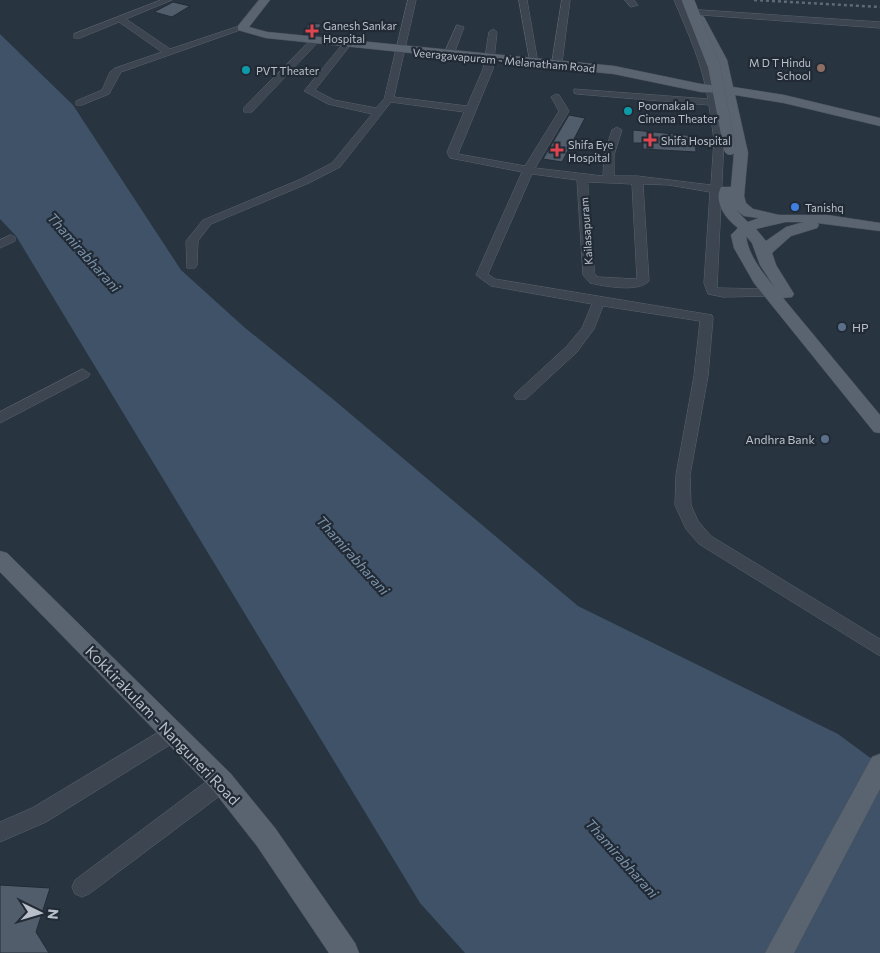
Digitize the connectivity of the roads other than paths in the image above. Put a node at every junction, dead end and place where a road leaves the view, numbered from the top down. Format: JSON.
{"nodes":[{"id":1,"x":168,"y":0,"type":"edge"},
{"id":2,"x":265,"y":0,"type":"edge"},
{"id":3,"x":412,"y":0,"type":"edge"},
{"id":4,"x":524,"y":0,"type":"edge"},
{"id":5,"x":566,"y":0,"type":"edge"},
{"id":6,"x":678,"y":0,"type":"edge"},
{"id":7,"x":690,"y":6,"type":"edge"},
{"id":8,"x":120,"y":19,"type":"junction"},
{"id":9,"x":880,"y":25,"type":"edge"},
{"id":10,"x":460,"y":27,"type":"dead end"},
{"id":11,"x":242,"y":28,"type":"junction"},
{"id":12,"x":493,"y":32,"type":"dead end"},
{"id":13,"x":77,"y":36,"type":"dead end"},
{"id":14,"x":316,"y":40,"type":"junction"},
{"id":15,"x":348,"y":43,"type":"junction"},
{"id":16,"x":399,"y":50,"type":"junction"},
{"id":17,"x":169,"y":53,"type":"junction"},
{"id":18,"x":449,"y":54,"type":"junction"},
{"id":19,"x":491,"y":58,"type":"junction"},
{"id":20,"x":535,"y":61,"type":"junction"},
{"id":21,"x":557,"y":63,"type":"junction"},
{"id":22,"x":728,"y":90,"type":"junction"},
{"id":23,"x":577,"y":91,"type":"dead end"},
{"id":24,"x":712,"y":96,"type":"junction"},
{"id":25,"x":556,"y":97,"type":"dead end"},
{"id":26,"x":389,"y":99,"type":"junction"},
{"id":27,"x":79,"y":103,"type":"dead end"},
{"id":28,"x":248,"y":110,"type":"dead end"},
{"id":29,"x":471,"y":110,"type":"junction"},
{"id":30,"x":379,"y":112,"type":"junction"},
{"id":31,"x":880,"y":122,"type":"edge"},
{"id":32,"x":617,"y":130,"type":"dead end"},
{"id":33,"x":528,"y":170,"type":"junction"},
{"id":34,"x":582,"y":178,"type":"junction"},
{"id":35,"x":608,"y":179,"type":"junction"},
{"id":36,"x":637,"y":179,"type":"junction"},
{"id":37,"x":714,"y":189,"type":"junction"},
{"id":38,"x":790,"y":218,"type":"junction"},
{"id":39,"x":880,"y":227,"type":"edge"},
{"id":40,"x":744,"y":228,"type":"junction"},
{"id":41,"x":880,"y":234,"type":"edge"},
{"id":42,"x":764,"y":252,"type":"junction"},
{"id":43,"x":190,"y":265,"type":"dead end"},
{"id":44,"x":609,"y":282,"type":"junction"},
{"id":45,"x":771,"y":293,"type":"junction"},
{"id":46,"x":604,"y":302,"type":"junction"},
{"id":47,"x":710,"y":304,"type":"junction"},
{"id":48,"x":82,"y":374,"type":"dead end"},
{"id":49,"x":521,"y":396,"type":"dead end"},
{"id":50,"x":880,"y":406,"type":"edge"},
{"id":51,"x":0,"y":418,"type":"edge"},
{"id":52,"x":880,"y":427,"type":"edge"},
{"id":53,"x":0,"y":559,"type":"edge"},
{"id":54,"x":880,"y":648,"type":"edge"},
{"id":55,"x":174,"y":732,"type":"junction"},
{"id":56,"x":880,"y":764,"type":"edge"},
{"id":57,"x":222,"y":782,"type":"junction"},
{"id":58,"x":0,"y":832,"type":"edge"},
{"id":59,"x":82,"y":887,"type":"dead end"},
{"id":60,"x":345,"y":953,"type":"edge"},
{"id":61,"x":779,"y":953,"type":"edge"}],
"edges":[{"from":1,"to":8,"type":"street"},
{"from":2,"to":11,"type":"main road"},
{"from":3,"to":16,"type":"street"},
{"from":4,"to":20,"type":"street"},
{"from":5,"to":21,"type":"street"},
{"from":6,"to":7,"type":"street"},
{"from":7,"to":9,"type":"street"},
{"from":7,"to":22,"type":"main road"},
{"from":7,"to":24,"type":"street"},
{"from":7,"to":40,"type":"main road","bridge":true},
{"from":8,"to":13,"type":"street"},
{"from":8,"to":17,"type":"street"},
{"from":10,"to":18,"type":"street"},
{"from":11,"to":14,"type":"main road","name":"Veeragavapuram - Melanatham Road"},
{"from":11,"to":17,"type":"street"},
{"from":12,"to":19,"type":"street"},
{"from":14,"to":15,"type":"main road","name":"Veeragavapuram - Melanatham Road"},
{"from":14,"to":28,"type":"street"},
{"from":15,"to":16,"type":"main road","name":"Veeragavapuram - Melanatham Road"},
{"from":15,"to":30,"type":"street"},
{"from":16,"to":18,"type":"main road","name":"Veeragavapuram - Melanatham Road"},
{"from":16,"to":26,"type":"street"},
{"from":17,"to":27,"type":"street"},
{"from":18,"to":19,"type":"main road","name":"Veeragavapuram - Melanatham Road"},
{"from":19,"to":20,"type":"main road","name":"Veeragavapuram - Melanatham Road"},
{"from":19,"to":29,"type":"street"},
{"from":20,"to":21,"type":"main road","name":"Veeragavapuram - Melanatham Road"},
{"from":21,"to":24,"type":"main road","name":"Veeragavapuram - Melanatham Road"},
{"from":22,"to":24,"type":"main road"},
{"from":22,"to":31,"type":"main road"},
{"from":22,"to":38,"type":"main road"},
{"from":23,"to":24,"type":"street"},
{"from":24,"to":37,"type":"street"},
{"from":25,"to":33,"type":"street"},
{"from":26,"to":29,"type":"street"},
{"from":26,"to":30,"type":"street"},
{"from":29,"to":33,"type":"street"},
{"from":30,"to":43,"type":"street"},
{"from":32,"to":35,"type":"street"},
{"from":33,"to":34,"type":"street"},
{"from":33,"to":46,"type":"street"},
{"from":34,"to":35,"type":"street"},
{"from":34,"to":44,"type":"street","name":"Kailasapuram"},
{"from":35,"to":36,"type":"street"},
{"from":36,"to":37,"type":"street"},
{"from":36,"to":44,"type":"street","name":"Kailasapuram"},
{"from":37,"to":47,"type":"street"},
{"from":38,"to":39,"type":"main road"},
{"from":38,"to":40,"type":"main road"},
{"from":40,"to":42,"type":"main road"},
{"from":40,"to":45,"type":"main road"},
{"from":41,"to":42,"type":"main road"},
{"from":42,"to":50,"type":"main road"},
{"from":44,"to":46,"type":"street"},
{"from":45,"to":47,"type":"street"},
{"from":45,"to":52,"type":"main road"},
{"from":46,"to":47,"type":"street"},
{"from":46,"to":49,"type":"street"},
{"from":47,"to":54,"type":"street"},
{"from":48,"to":51,"type":"street"},
{"from":53,"to":55,"type":"main road","name":"Kokkirakulam - Nanguneri Road"},
{"from":55,"to":57,"type":"main road","name":"Kokkirakulam - Nanguneri Road"},
{"from":55,"to":58,"type":"street"},
{"from":56,"to":61,"type":"main road"},
{"from":57,"to":59,"type":"street"},
{"from":57,"to":60,"type":"main road","name":"Kokkirakulam - Nanguneri Road"}]}
